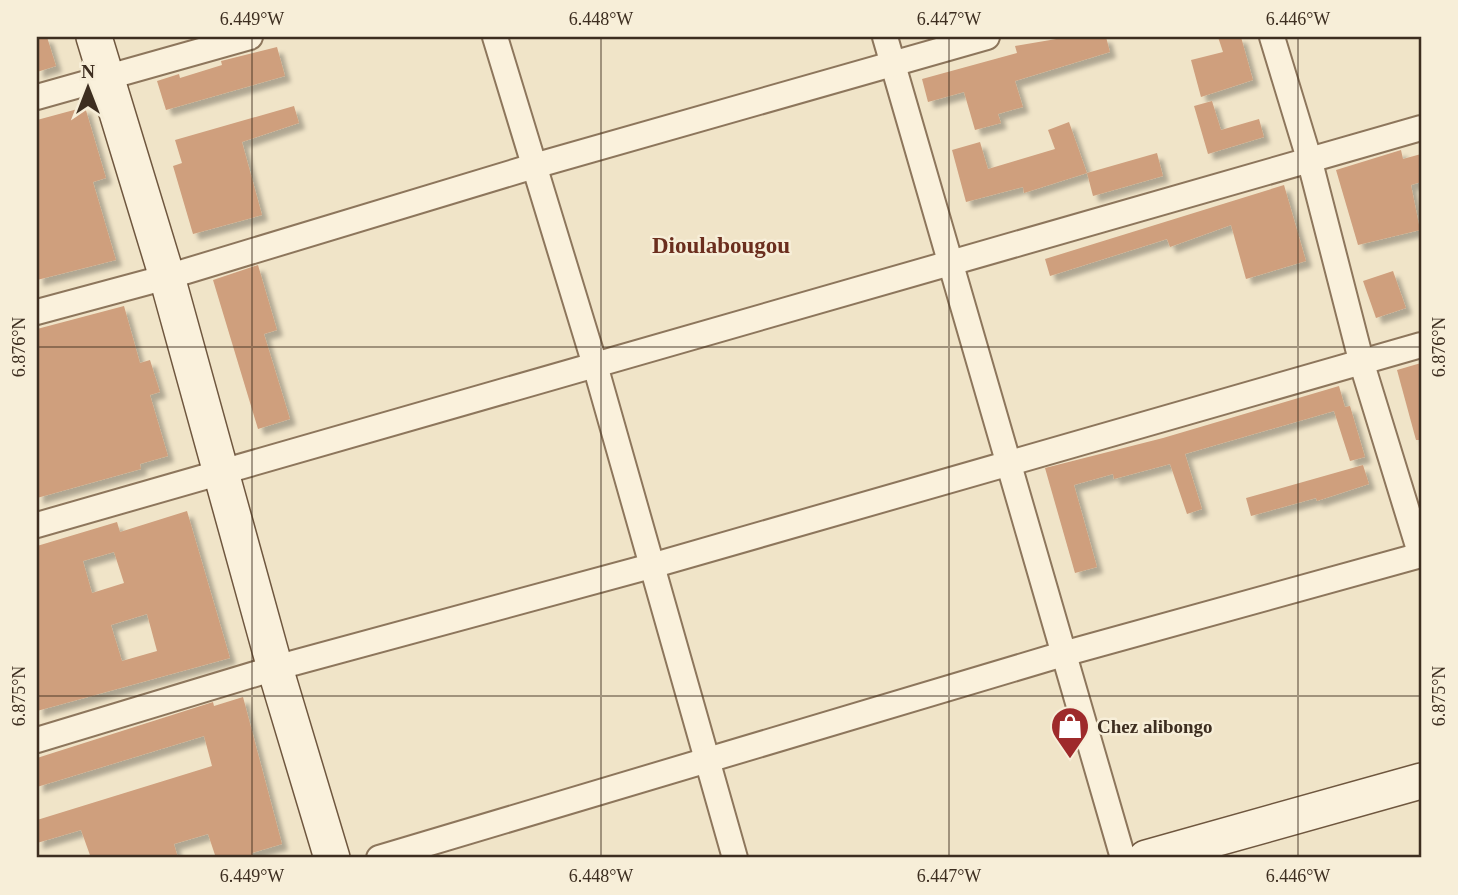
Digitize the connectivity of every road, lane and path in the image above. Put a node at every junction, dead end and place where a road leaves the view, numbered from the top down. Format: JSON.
{"nodes":[{"id":1,"x":94,"y":37,"type":"edge"},
{"id":2,"x":250,"y":37,"type":"edge"},
{"id":3,"x":495,"y":37,"type":"edge"},
{"id":4,"x":885,"y":37,"type":"edge"},
{"id":5,"x":987,"y":37,"type":"edge"},
{"id":6,"x":1272,"y":37,"type":"edge"},
{"id":7,"x":893,"y":64,"type":"junction"},
{"id":8,"x":106,"y":78,"type":"junction"},
{"id":9,"x":37,"y":97,"type":"edge"},
{"id":10,"x":1421,"y":128,"type":"edge"},
{"id":11,"x":1310,"y":162,"type":"junction"},
{"id":12,"x":534,"y":166,"type":"junction"},
{"id":13,"x":949,"y":265,"type":"junction"},
{"id":14,"x":167,"y":277,"type":"junction"},
{"id":15,"x":37,"y":312,"type":"edge"},
{"id":16,"x":1421,"y":345,"type":"edge"},
{"id":17,"x":1362,"y":364,"type":"junction"},
{"id":18,"x":595,"y":365,"type":"junction"},
{"id":19,"x":1010,"y":463,"type":"junction"},
{"id":20,"x":222,"y":472,"type":"junction"},
{"id":21,"x":37,"y":525,"type":"edge"},
{"id":22,"x":1421,"y":556,"type":"edge"},
{"id":23,"x":652,"y":566,"type":"junction"},
{"id":24,"x":1063,"y":654,"type":"junction"},
{"id":25,"x":275,"y":668,"type":"junction"},
{"id":26,"x":37,"y":740,"type":"edge"},
{"id":27,"x":707,"y":761,"type":"junction"},
{"id":28,"x":1421,"y":780,"type":"edge"},
{"id":29,"x":332,"y":858,"type":"edge"},
{"id":30,"x":379,"y":858,"type":"edge"},
{"id":31,"x":735,"y":858,"type":"edge"},
{"id":32,"x":1123,"y":858,"type":"edge"},
{"id":33,"x":1146,"y":858,"type":"edge"}],
"edges":[{"from":1,"to":8,"type":"street"},
{"from":2,"to":8,"type":"street"},
{"from":3,"to":12,"type":"street"},
{"from":4,"to":7,"type":"street"},
{"from":5,"to":7,"type":"street"},
{"from":6,"to":11,"type":"street"},
{"from":7,"to":12,"type":"street"},
{"from":7,"to":13,"type":"street"},
{"from":8,"to":9,"type":"street"},
{"from":8,"to":14,"type":"street"},
{"from":10,"to":11,"type":"street"},
{"from":11,"to":13,"type":"street"},
{"from":11,"to":17,"type":"street"},
{"from":12,"to":14,"type":"street"},
{"from":12,"to":18,"type":"street"},
{"from":13,"to":18,"type":"street"},
{"from":13,"to":19,"type":"street"},
{"from":14,"to":15,"type":"street"},
{"from":14,"to":20,"type":"street"},
{"from":16,"to":17,"type":"street"},
{"from":17,"to":19,"type":"street"},
{"from":17,"to":22,"type":"street"},
{"from":18,"to":20,"type":"street"},
{"from":18,"to":23,"type":"street"},
{"from":19,"to":23,"type":"street"},
{"from":19,"to":24,"type":"street"},
{"from":20,"to":21,"type":"street"},
{"from":20,"to":25,"type":"street"},
{"from":22,"to":24,"type":"street"},
{"from":23,"to":25,"type":"street"},
{"from":23,"to":27,"type":"street"},
{"from":24,"to":27,"type":"street"},
{"from":24,"to":32,"type":"street"},
{"from":25,"to":26,"type":"street"},
{"from":25,"to":29,"type":"street"},
{"from":27,"to":30,"type":"street"},
{"from":27,"to":31,"type":"street"},
{"from":28,"to":33,"type":"street"}]}
